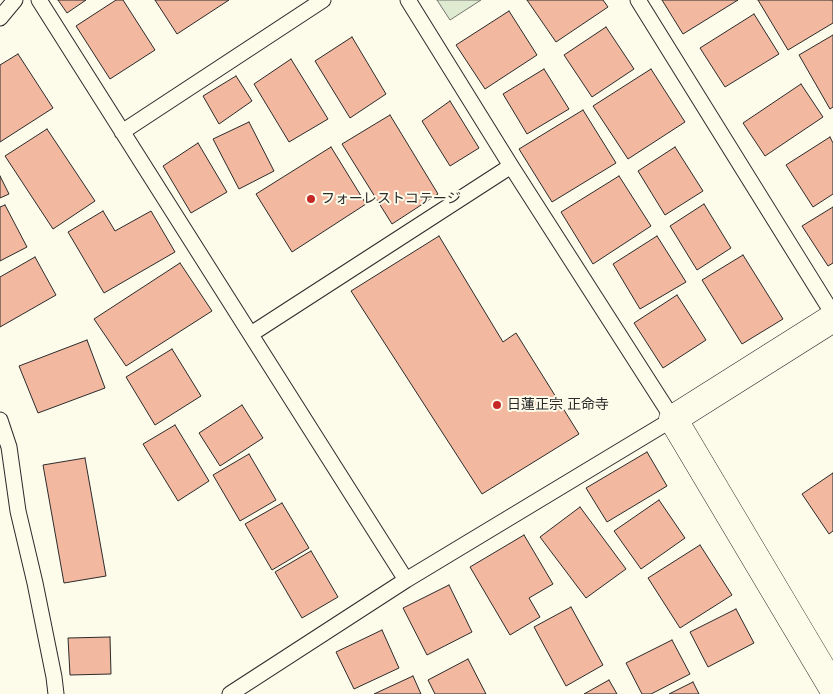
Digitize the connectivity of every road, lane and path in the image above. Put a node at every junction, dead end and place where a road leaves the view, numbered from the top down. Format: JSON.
{"nodes":[{"id":1,"x":15,"y":0,"type":"edge"},
{"id":2,"x":39,"y":0,"type":"edge"},
{"id":3,"x":323,"y":0,"type":"edge"},
{"id":4,"x":408,"y":0,"type":"edge"},
{"id":5,"x":638,"y":0,"type":"edge"},
{"id":6,"x":0,"y":18,"type":"edge"},
{"id":7,"x":122,"y":132,"type":"junction"},
{"id":8,"x":511,"y":166,"type":"junction"},
{"id":9,"x":833,"y":314,"type":"edge"},
{"id":10,"x":833,"y":318,"type":"edge"},
{"id":11,"x":251,"y":334,"type":"junction"},
{"id":12,"x":673,"y":419,"type":"junction"},
{"id":13,"x":0,"y":420,"type":"edge"},
{"id":14,"x":406,"y":580,"type":"junction"},
{"id":15,"x":833,"y":688,"type":"edge"},
{"id":16,"x":56,"y":694,"type":"edge"},
{"id":17,"x":230,"y":694,"type":"edge"}],
"edges":[{"from":1,"to":6,"type":"lane"},
{"from":2,"to":7,"type":"lane"},
{"from":3,"to":7,"type":"lane"},
{"from":4,"to":8,"type":"lane"},
{"from":5,"to":9,"type":"lane"},
{"from":7,"to":11,"type":"lane"},
{"from":8,"to":11,"type":"lane"},
{"from":8,"to":12,"type":"lane"},
{"from":10,"to":12,"type":"street"},
{"from":11,"to":14,"type":"lane"},
{"from":12,"to":14,"type":"lane"},
{"from":12,"to":15,"type":"street"},
{"from":13,"to":16,"type":"lane"},
{"from":14,"to":17,"type":"lane"}]}
